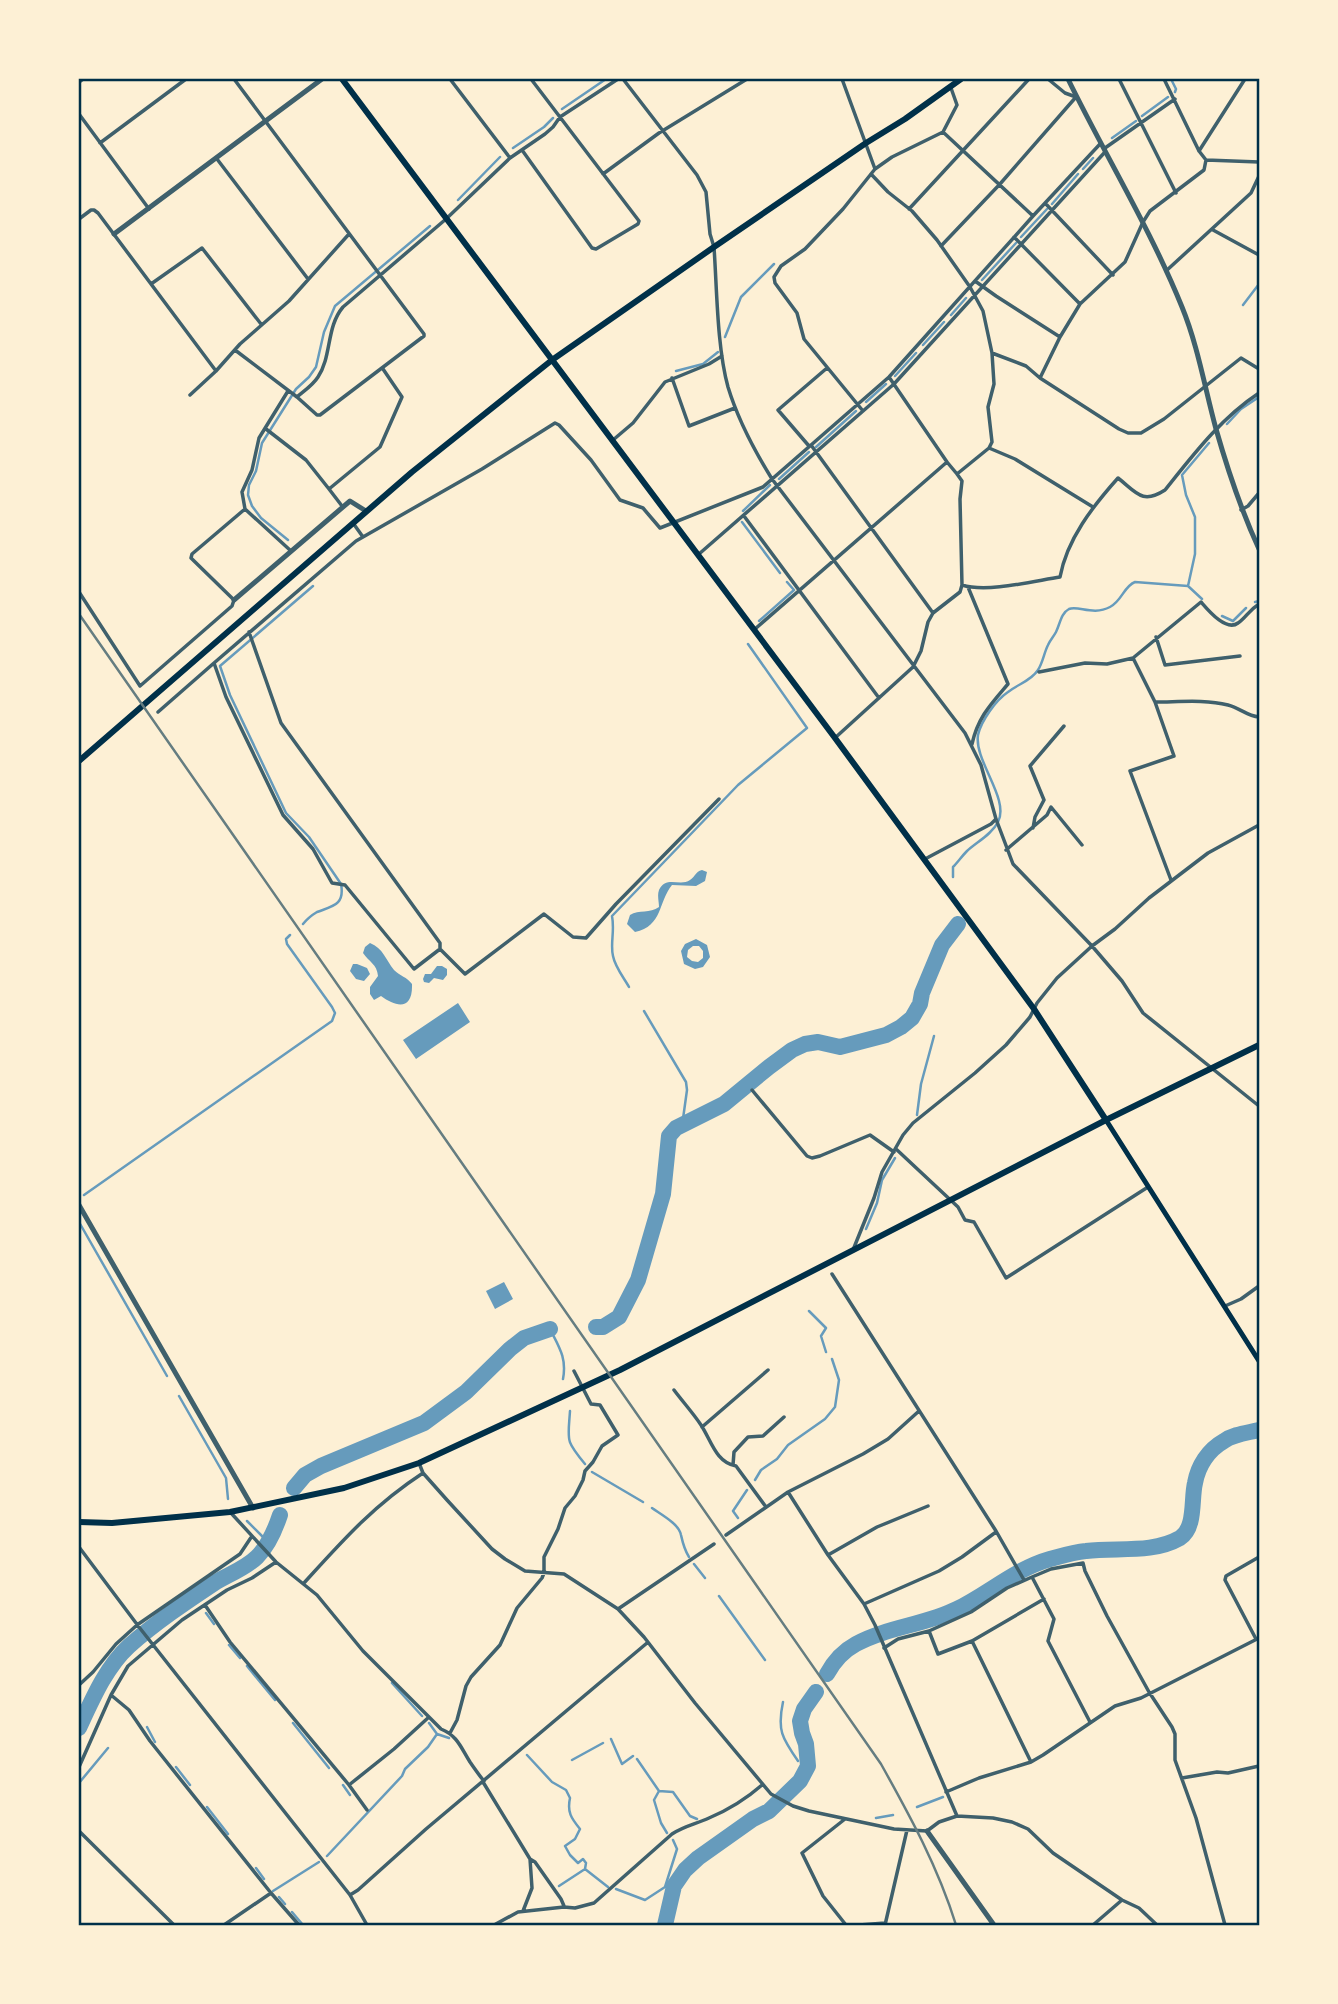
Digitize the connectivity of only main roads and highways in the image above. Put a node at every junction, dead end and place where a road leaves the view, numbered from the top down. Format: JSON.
{"nodes":[{"id":1,"x":342,"y":79,"type":"edge"},
{"id":2,"x":961,"y":79,"type":"edge"},
{"id":3,"x":552,"y":360,"type":"junction"},
{"id":4,"x":79,"y":761,"type":"edge"},
{"id":5,"x":1259,"y":1045,"type":"edge"},
{"id":6,"x":1106,"y":1120,"type":"junction"},
{"id":7,"x":1259,"y":1361,"type":"edge"},
{"id":8,"x":79,"y":1522,"type":"edge"}],
"edges":[{"from":1,"to":3,"type":"main road"},
{"from":2,"to":3,"type":"main road"},
{"from":3,"to":4,"type":"main road"},
{"from":3,"to":6,"type":"main road"},
{"from":5,"to":6,"type":"main road"},
{"from":6,"to":7,"type":"main road"},
{"from":6,"to":8,"type":"main road"}]}
